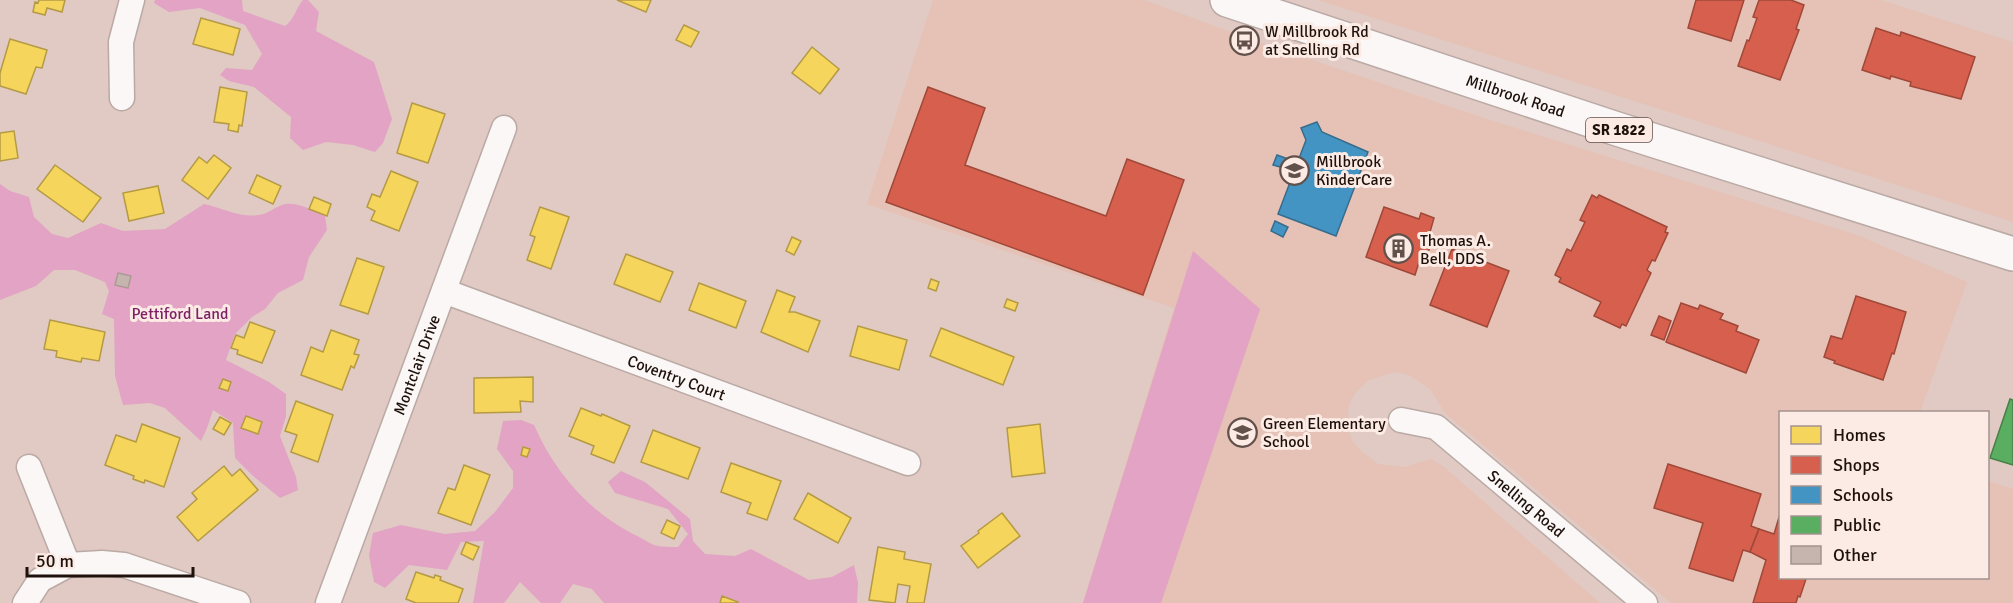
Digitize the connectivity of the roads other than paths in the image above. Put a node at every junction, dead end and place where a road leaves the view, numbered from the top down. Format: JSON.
{"nodes":[{"id":1,"x":132,"y":0,"type":"edge"},
{"id":2,"x":1227,"y":0,"type":"edge"},
{"id":3,"x":122,"y":98,"type":"dead end"},
{"id":4,"x":504,"y":128,"type":"dead end"},
{"id":5,"x":2013,"y":254,"type":"edge"},
{"id":6,"x":444,"y":291,"type":"junction"},
{"id":7,"x":1401,"y":420,"type":"dead end"},
{"id":8,"x":908,"y":463,"type":"dead end"},
{"id":9,"x":29,"y":467,"type":"dead end"},
{"id":10,"x":68,"y":565,"type":"junction"},
{"id":11,"x":25,"y":603,"type":"edge"},
{"id":12,"x":238,"y":603,"type":"edge"},
{"id":13,"x":328,"y":603,"type":"edge"},
{"id":14,"x":1645,"y":603,"type":"edge"}],
"edges":[{"from":1,"to":3,"type":"street"},
{"from":2,"to":5,"type":"main road","name":"Millbrook Road","number":"SR 1822"},
{"from":4,"to":6,"type":"street","name":"Montclair Drive"},
{"from":6,"to":8,"type":"street","name":"Coventry Court"},
{"from":6,"to":13,"type":"street","name":"Montclair Drive"},
{"from":7,"to":14,"type":"street","name":"Snelling Road"},
{"from":9,"to":10,"type":"street"},
{"from":10,"to":11,"type":"street"},
{"from":10,"to":12,"type":"street"}]}
